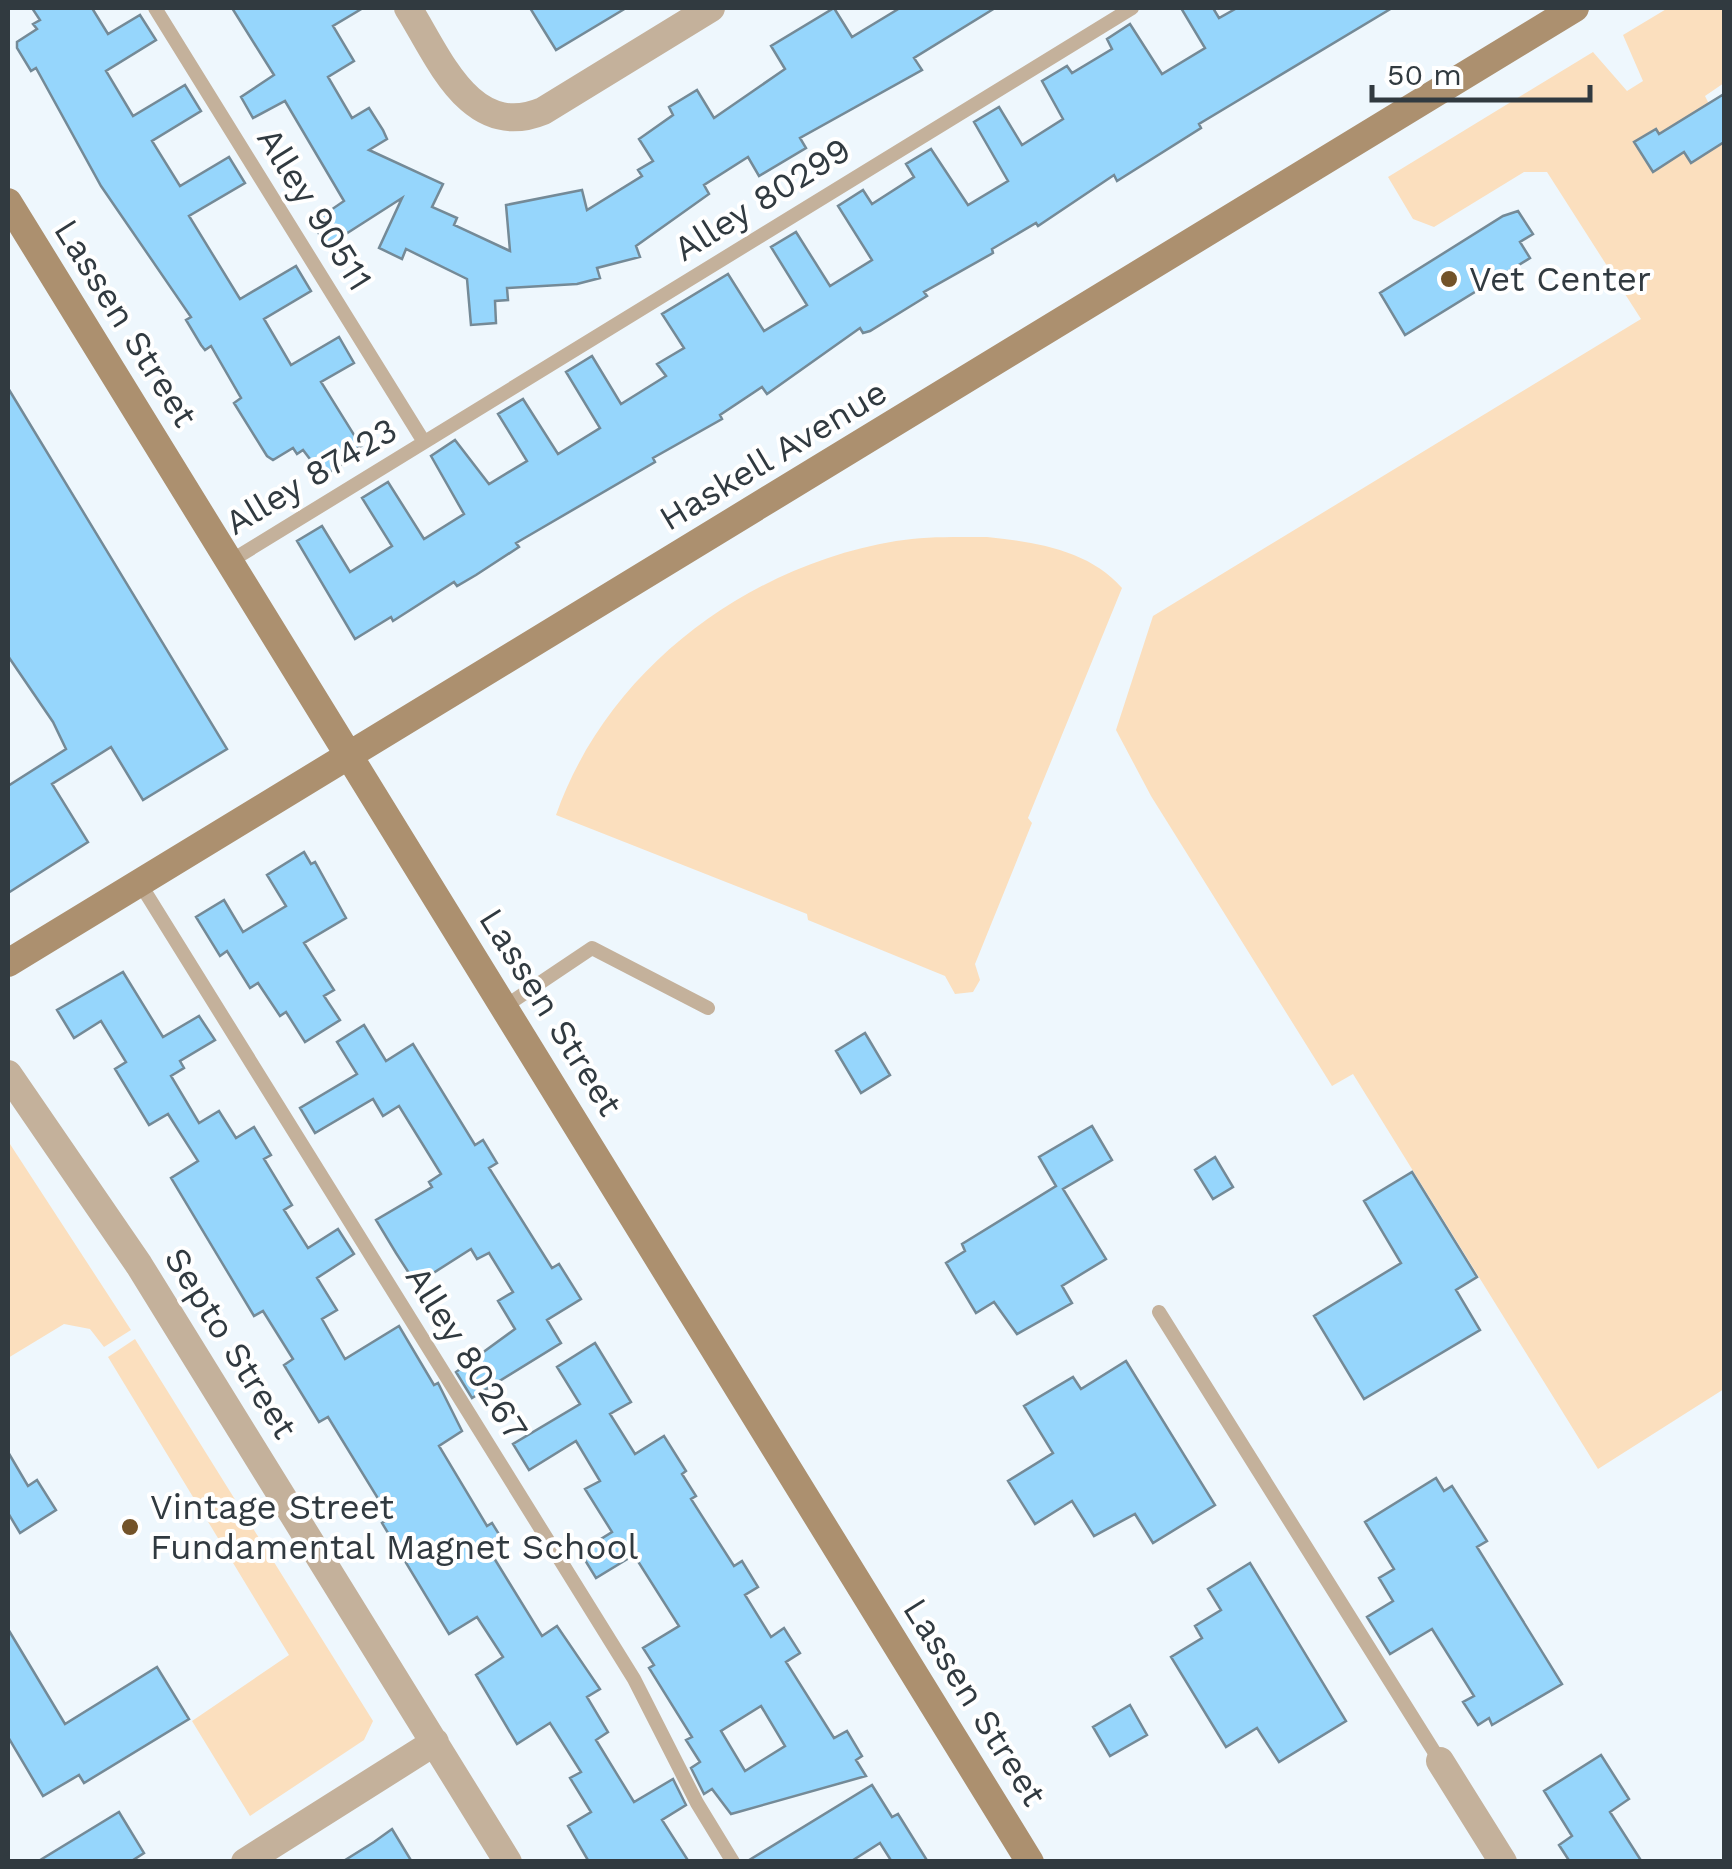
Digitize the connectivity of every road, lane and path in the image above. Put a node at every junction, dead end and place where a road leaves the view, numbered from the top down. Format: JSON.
{"nodes":[{"id":1,"x":155,"y":8,"type":"edge"},
{"id":2,"x":408,"y":8,"type":"edge"},
{"id":3,"x":711,"y":8,"type":"edge"},
{"id":4,"x":1132,"y":8,"type":"edge"},
{"id":5,"x":1575,"y":8,"type":"edge"},
{"id":6,"x":8,"y":202,"type":"edge"},
{"id":7,"x":424,"y":442,"type":"junction"},
{"id":8,"x":229,"y":562,"type":"junction"},
{"id":9,"x":349,"y":757,"type":"junction"},
{"id":10,"x":139,"y":882,"type":"junction"},
{"id":11,"x":8,"y":963,"type":"edge"},
{"id":12,"x":504,"y":1008,"type":"junction"},
{"id":13,"x":708,"y":1008,"type":"dead end"},
{"id":14,"x":8,"y":1074,"type":"edge"},
{"id":15,"x":1159,"y":1312,"type":"dead end"},
{"id":16,"x":435,"y":1742,"type":"junction"},
{"id":17,"x":1440,"y":1762,"type":"joint"},
{"id":18,"x":245,"y":1862,"type":"edge"},
{"id":19,"x":508,"y":1862,"type":"edge"},
{"id":20,"x":733,"y":1862,"type":"edge"},
{"id":21,"x":1030,"y":1862,"type":"edge"},
{"id":22,"x":1503,"y":1862,"type":"edge"}],
"edges":[{"from":1,"to":7,"type":"lane","name":"Alley 90511"},
{"from":2,"to":3,"type":"street"},
{"from":4,"to":7,"type":"lane","name":"Alley 80299"},
{"from":5,"to":9,"type":"main road","name":"Haskell Avenue"},
{"from":6,"to":8,"type":"main road","name":"Lassen Street"},
{"from":7,"to":8,"type":"lane","name":"Alley 87423"},
{"from":8,"to":9,"type":"main road","name":"Lassen Street"},
{"from":9,"to":10,"type":"main road","name":"Haskell Avenue"},
{"from":9,"to":12,"type":"main road","name":"Lassen Street"},
{"from":10,"to":11,"type":"main road","name":"Haskell Avenue"},
{"from":10,"to":20,"type":"lane","name":"Alley 80267"},
{"from":12,"to":13,"type":"lane"},
{"from":12,"to":21,"type":"main road","name":"Lassen Street"},
{"from":14,"to":16,"type":"street","name":"Septo Street"},
{"from":15,"to":17,"type":"lane"},
{"from":16,"to":18,"type":"street"},
{"from":16,"to":19,"type":"street","name":"Septo Street"},
{"from":17,"to":22,"type":"street"}]}
